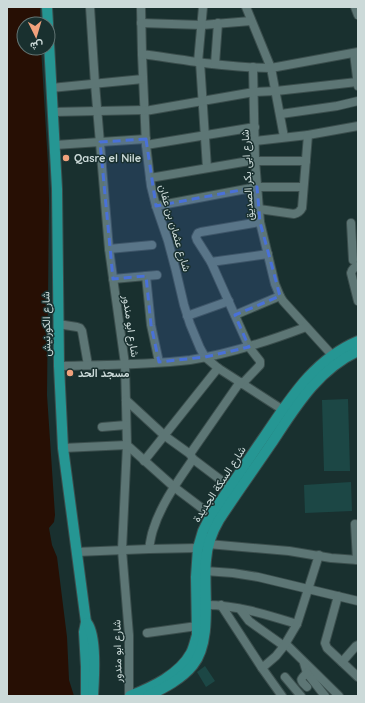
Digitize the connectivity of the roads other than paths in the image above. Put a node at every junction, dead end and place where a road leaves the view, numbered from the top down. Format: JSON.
{"nodes":[{"id":1,"x":90,"y":7,"type":"edge"},
{"id":2,"x":141,"y":7,"type":"edge"},
{"id":3,"x":203,"y":7,"type":"edge"},
{"id":4,"x":246,"y":7,"type":"edge"},
{"id":5,"x":355,"y":7,"type":"edge"},
{"id":6,"x":358,"y":15,"type":"edge"},
{"id":7,"x":251,"y":21,"type":"junction"},
{"id":8,"x":141,"y":23,"type":"junction"},
{"id":9,"x":218,"y":23,"type":"junction"},
{"id":10,"x":202,"y":24,"type":"junction"},
{"id":11,"x":356,"y":52,"type":"edge"},
{"id":12,"x":142,"y":54,"type":"junction"},
{"id":13,"x":50,"y":56,"type":"edge"},
{"id":14,"x":199,"y":62,"type":"junction"},
{"id":15,"x":215,"y":64,"type":"junction"},
{"id":16,"x":253,"y":67,"type":"junction"},
{"id":17,"x":271,"y":68,"type":"junction"},
{"id":18,"x":144,"y":79,"type":"junction"},
{"id":19,"x":95,"y":84,"type":"junction"},
{"id":20,"x":358,"y":84,"type":"edge"},
{"id":21,"x":51,"y":88,"type":"junction"},
{"id":22,"x":276,"y":91,"type":"junction"},
{"id":23,"x":254,"y":92,"type":"junction"},
{"id":24,"x":203,"y":101,"type":"junction"},
{"id":25,"x":358,"y":101,"type":"edge"},
{"id":26,"x":97,"y":111,"type":"junction"},
{"id":27,"x":145,"y":111,"type":"junction"},
{"id":28,"x":52,"y":112,"type":"junction"},
{"id":29,"x":281,"y":114,"type":"junction"},
{"id":30,"x":358,"y":126,"type":"edge"},
{"id":31,"x":255,"y":127,"type":"junction"},
{"id":32,"x":205,"y":134,"type":"junction"},
{"id":33,"x":308,"y":135,"type":"junction"},
{"id":34,"x":284,"y":137,"type":"junction"},
{"id":35,"x":255,"y":141,"type":"junction"},
{"id":36,"x":100,"y":142,"type":"junction"},
{"id":37,"x":146,"y":142,"type":"junction"},
{"id":38,"x":54,"y":145,"type":"junction"},
{"id":39,"x":256,"y":160,"type":"junction"},
{"id":40,"x":306,"y":161,"type":"junction"},
{"id":41,"x":207,"y":168,"type":"junction"},
{"id":42,"x":150,"y":178,"type":"junction"},
{"id":43,"x":257,"y":187,"type":"junction"},
{"id":44,"x":303,"y":187,"type":"junction"},
{"id":45,"x":156,"y":206,"type":"junction"},
{"id":46,"x":259,"y":210,"type":"junction"},
{"id":47,"x":260,"y":222,"type":"junction"},
{"id":48,"x":351,"y":222,"type":"dead end"},
{"id":49,"x":355,"y":234,"type":"edge"},
{"id":50,"x":152,"y":245,"type":"dead end"},
{"id":51,"x":109,"y":249,"type":"junction"},
{"id":52,"x":268,"y":254,"type":"junction"},
{"id":53,"x":211,"y":262,"type":"junction"},
{"id":54,"x":355,"y":263,"type":"edge"},
{"id":55,"x":157,"y":275,"type":"dead end"},
{"id":56,"x":146,"y":276,"type":"junction"},
{"id":57,"x":113,"y":280,"type":"junction"},
{"id":58,"x":280,"y":296,"type":"junction"},
{"id":59,"x":229,"y":301,"type":"junction"},
{"id":60,"x":358,"y":301,"type":"edge"},
{"id":61,"x":235,"y":315,"type":"junction"},
{"id":62,"x":187,"y":316,"type":"junction"},
{"id":63,"x":58,"y":324,"type":"junction"},
{"id":64,"x":306,"y":327,"type":"junction"},
{"id":65,"x":358,"y":341,"type":"edge"},
{"id":66,"x":249,"y":347,"type":"junction"},
{"id":67,"x":358,"y":351,"type":"edge"},
{"id":68,"x":332,"y":355,"type":"junction"},
{"id":69,"x":204,"y":357,"type":"junction"},
{"id":70,"x":159,"y":362,"type":"junction"},
{"id":71,"x":125,"y":364,"type":"junction"},
{"id":72,"x":88,"y":365,"type":"junction"},
{"id":73,"x":59,"y":366,"type":"junction"},
{"id":74,"x":218,"y":368,"type":"junction"},
{"id":75,"x":241,"y":383,"type":"junction"},
{"id":76,"x":126,"y":400,"type":"junction"},
{"id":77,"x":283,"y":410,"type":"junction"},
{"id":78,"x":126,"y":425,"type":"junction"},
{"id":79,"x":102,"y":427,"type":"dead end"},
{"id":80,"x":165,"y":436,"type":"junction"},
{"id":81,"x":126,"y":445,"type":"junction"},
{"id":82,"x":63,"y":448,"type":"junction"},
{"id":83,"x":192,"y":456,"type":"junction"},
{"id":84,"x":144,"y":461,"type":"junction"},
{"id":85,"x":174,"y":487,"type":"junction"},
{"id":86,"x":230,"y":487,"type":"junction"},
{"id":87,"x":211,"y":516,"type":"junction"},
{"id":88,"x":355,"y":524,"type":"dead end"},
{"id":89,"x":208,"y":544,"type":"junction"},
{"id":90,"x":198,"y":548,"type":"junction"},
{"id":91,"x":149,"y":549,"type":"junction"},
{"id":92,"x":122,"y":550,"type":"junction"},
{"id":93,"x":76,"y":552,"type":"junction"},
{"id":94,"x":319,"y":555,"type":"junction"},
{"id":95,"x":357,"y":560,"type":"edge"},
{"id":96,"x":205,"y":571,"type":"junction"},
{"id":97,"x":308,"y":588,"type":"junction"},
{"id":98,"x":338,"y":596,"type":"junction"},
{"id":99,"x":358,"y":601,"type":"edge"},
{"id":100,"x":206,"y":605,"type":"junction"},
{"id":101,"x":221,"y":605,"type":"junction"},
{"id":102,"x":240,"y":608,"type":"junction"},
{"id":103,"x":86,"y":622,"type":"junction"},
{"id":104,"x":297,"y":624,"type":"junction"},
{"id":105,"x":197,"y":626,"type":"junction"},
{"id":106,"x":147,"y":633,"type":"dead end"},
{"id":107,"x":285,"y":645,"type":"junction"},
{"id":108,"x":358,"y":645,"type":"edge"},
{"id":109,"x":303,"y":661,"type":"junction"},
{"id":110,"x":342,"y":662,"type":"junction"},
{"id":111,"x":262,"y":668,"type":"junction"},
{"id":112,"x":307,"y":673,"type":"junction"},
{"id":113,"x":285,"y":677,"type":"dead end"},
{"id":114,"x":358,"y":677,"type":"edge"},
{"id":115,"x":307,"y":687,"type":"dead end"},
{"id":116,"x":86,"y":696,"type":"edge"},
{"id":117,"x":93,"y":696,"type":"edge"},
{"id":118,"x":129,"y":696,"type":"edge"},
{"id":119,"x":148,"y":696,"type":"edge"},
{"id":120,"x":282,"y":696,"type":"edge"},
{"id":121,"x":301,"y":696,"type":"edge"},
{"id":122,"x":325,"y":696,"type":"edge"},
{"id":123,"x":339,"y":696,"type":"edge"}],
"edges":[{"from":1,"to":19,"type":"street","name":"شارع ابو مندور"},
{"from":2,"to":8,"type":"street","name":"شارع عثمان بن عفان"},
{"from":3,"to":10,"type":"street"},
{"from":4,"to":7,"type":"street"},
{"from":5,"to":6,"type":"street"},
{"from":7,"to":9,"type":"street"},
{"from":7,"to":17,"type":"street"},
{"from":8,"to":10,"type":"street"},
{"from":8,"to":12,"type":"street","name":"شارع عثمان بن عفان"},
{"from":9,"to":10,"type":"street"},
{"from":9,"to":15,"type":"street"},
{"from":10,"to":14,"type":"street"},
{"from":11,"to":17,"type":"street"},
{"from":11,"to":20,"type":"street"},
{"from":12,"to":14,"type":"street"},
{"from":12,"to":18,"type":"street","name":"شارع عثمان بن عفان"},
{"from":13,"to":21,"type":"main road","name":"شارع الكورنيش"},
{"from":14,"to":15,"type":"street"},
{"from":14,"to":24,"type":"street"},
{"from":15,"to":16,"type":"street"},
{"from":16,"to":17,"type":"street"},
{"from":16,"to":23,"type":"street","name":"شارع ابى بكر الصديق"},
{"from":17,"to":22,"type":"street"},
{"from":18,"to":19,"type":"street"},
{"from":18,"to":27,"type":"street","name":"شارع عثمان بن عفان"},
{"from":19,"to":21,"type":"street"},
{"from":19,"to":26,"type":"street","name":"شارع ابو مندور"},
{"from":20,"to":22,"type":"street"},
{"from":21,"to":28,"type":"main road","name":"شارع الكورنيش"},
{"from":22,"to":23,"type":"street"},
{"from":22,"to":29,"type":"street"},
{"from":23,"to":24,"type":"street"},
{"from":23,"to":31,"type":"street","name":"شارع ابى بكر الصديق"},
{"from":24,"to":27,"type":"street"},
{"from":24,"to":32,"type":"street"},
{"from":25,"to":29,"type":"street"},
{"from":26,"to":27,"type":"street"},
{"from":26,"to":28,"type":"street"},
{"from":26,"to":36,"type":"street","name":"شارع ابو مندور"},
{"from":27,"to":37,"type":"street","name":"شارع عثمان بن عفان"},
{"from":28,"to":38,"type":"main road","name":"شارع الكورنيش"},
{"from":29,"to":34,"type":"street"},
{"from":30,"to":33,"type":"street"},
{"from":31,"to":32,"type":"street"},
{"from":31,"to":35,"type":"street","name":"شارع ابى بكر الصديق"},
{"from":32,"to":37,"type":"street"},
{"from":32,"to":41,"type":"street"},
{"from":33,"to":34,"type":"street"},
{"from":33,"to":40,"type":"street"},
{"from":34,"to":35,"type":"street"},
{"from":35,"to":39,"type":"street","name":"شارع ابى بكر الصديق"},
{"from":36,"to":37,"type":"street"},
{"from":36,"to":38,"type":"street"},
{"from":36,"to":51,"type":"street","name":"شارع ابو مندور"},
{"from":37,"to":42,"type":"street","name":"شارع عثمان بن عفان"},
{"from":38,"to":63,"type":"main road","name":"شارع الكورنيش"},
{"from":39,"to":40,"type":"street"},
{"from":39,"to":41,"type":"street"},
{"from":39,"to":43,"type":"street","name":"شارع ابى بكر الصديق"},
{"from":40,"to":44,"type":"street"},
{"from":41,"to":42,"type":"street"},
{"from":42,"to":45,"type":"street","name":"شارع عثمان بن عفان"},
{"from":43,"to":44,"type":"street"},
{"from":43,"to":45,"type":"street"},
{"from":43,"to":46,"type":"street","name":"شارع ابى بكر الصديق"},
{"from":44,"to":46,"type":"street"},
{"from":45,"to":62,"type":"street","name":"شارع عثمان بن عفان"},
{"from":46,"to":47,"type":"street","name":"شارع ابى بكر الصديق"},
{"from":47,"to":52,"type":"street","name":"شارع ابى بكر الصديق"},
{"from":47,"to":53,"type":"street"},
{"from":48,"to":49,"type":"street"},
{"from":49,"to":54,"type":"street"},
{"from":50,"to":51,"type":"street"},
{"from":51,"to":57,"type":"street","name":"شارع ابو مندور"},
{"from":52,"to":53,"type":"street"},
{"from":52,"to":58,"type":"street","name":"شارع ابى بكر الصديق"},
{"from":53,"to":59,"type":"street"},
{"from":54,"to":60,"type":"street"},
{"from":55,"to":56,"type":"street"},
{"from":56,"to":57,"type":"street"},
{"from":56,"to":70,"type":"street"},
{"from":57,"to":71,"type":"street","name":"شارع ابو مندور"},
{"from":58,"to":61,"type":"street"},
{"from":58,"to":64,"type":"street","name":"شارع ابى بكر الصديق"},
{"from":59,"to":61,"type":"street"},
{"from":59,"to":62,"type":"street"},
{"from":61,"to":66,"type":"street"},
{"from":62,"to":69,"type":"street","name":"شارع عثمان بن عفان"},
{"from":63,"to":72,"type":"street"},
{"from":63,"to":73,"type":"main road","name":"شارع الكورنيش"},
{"from":64,"to":66,"type":"street"},
{"from":64,"to":68,"type":"street","name":"شارع ابى بكر الصديق"},
{"from":65,"to":68,"type":"main road","name":"شارع السكة الجديدة"},
{"from":66,"to":69,"type":"street"},
{"from":66,"to":75,"type":"street"},
{"from":67,"to":89,"type":"main road","name":"شارع السكة الجديدة"},
{"from":68,"to":77,"type":"main road","name":"شارع السكة الجديدة"},
{"from":69,"to":70,"type":"street"},
{"from":69,"to":74,"type":"street","name":"شارع عثمان بن عفان"},
{"from":70,"to":71,"type":"street"},
{"from":71,"to":72,"type":"street"},
{"from":71,"to":76,"type":"street","name":"شارع ابو مندور"},
{"from":72,"to":73,"type":"street"},
{"from":73,"to":82,"type":"main road","name":"شارع الكورنيش"},
{"from":74,"to":75,"type":"street","name":"شارع عثمان بن عفان"},
{"from":74,"to":80,"type":"street"},
{"from":75,"to":77,"type":"street","name":"شارع عثمان بن عفان"},
{"from":75,"to":83,"type":"street"},
{"from":76,"to":78,"type":"street","name":"شارع ابو مندور"},
{"from":76,"to":80,"type":"street"},
{"from":77,"to":86,"type":"main road","name":"شارع السكة الجديدة"},
{"from":78,"to":79,"type":"street"},
{"from":78,"to":81,"type":"street","name":"شارع ابو مندور"},
{"from":80,"to":83,"type":"street"},
{"from":80,"to":84,"type":"street"},
{"from":81,"to":82,"type":"street"},
{"from":81,"to":84,"type":"street"},
{"from":81,"to":92,"type":"street","name":"شارع ابو مندور"},
{"from":82,"to":93,"type":"main road","name":"شارع الكورنيش"},
{"from":83,"to":85,"type":"street"},
{"from":83,"to":86,"type":"street"},
{"from":84,"to":85,"type":"street"},
{"from":85,"to":87,"type":"street"},
{"from":85,"to":91,"type":"street"},
{"from":86,"to":87,"type":"main road","name":"شارع السكة الجديدة"},
{"from":87,"to":90,"type":"main road","name":"شارع السكة الجديدة"},
{"from":88,"to":95,"type":"street"},
{"from":89,"to":94,"type":"street"},
{"from":89,"to":96,"type":"main road","name":"شارع السكة الجديدة"},
{"from":90,"to":91,"type":"street"},
{"from":90,"to":105,"type":"main road","name":"شارع السكة الجديدة"},
{"from":91,"to":92,"type":"street"},
{"from":92,"to":93,"type":"street"},
{"from":92,"to":118,"type":"street","name":"شارع ابو مندور"},
{"from":93,"to":103,"type":"main road","name":"شارع الكورنيش"},
{"from":94,"to":95,"type":"street"},
{"from":94,"to":97,"type":"street"},
{"from":96,"to":97,"type":"street"},
{"from":96,"to":100,"type":"main road","name":"شارع السكة الجديدة"},
{"from":97,"to":98,"type":"street"},
{"from":97,"to":104,"type":"street"},
{"from":98,"to":99,"type":"street"},
{"from":98,"to":110,"type":"street"},
{"from":100,"to":101,"type":"street"},
{"from":100,"to":119,"type":"main road","name":"شارع السكة الجديدة"},
{"from":101,"to":102,"type":"street"},
{"from":101,"to":111,"type":"street"},
{"from":102,"to":104,"type":"street"},
{"from":102,"to":107,"type":"street"},
{"from":103,"to":116,"type":"main road","name":"شارع الكورنيش"},
{"from":103,"to":117,"type":"main road","name":"شارع الكورنيش"},
{"from":104,"to":107,"type":"street"},
{"from":105,"to":106,"type":"street"},
{"from":105,"to":118,"type":"main road","name":"شارع السكة الجديدة"},
{"from":107,"to":109,"type":"street"},
{"from":107,"to":111,"type":"street"},
{"from":108,"to":110,"type":"street"},
{"from":109,"to":112,"type":"street"},
{"from":109,"to":123,"type":"street"},
{"from":110,"to":114,"type":"street"},
{"from":111,"to":120,"type":"street"},
{"from":112,"to":115,"type":"street"},
{"from":112,"to":122,"type":"street"},
{"from":113,"to":121,"type":"street"}]}
